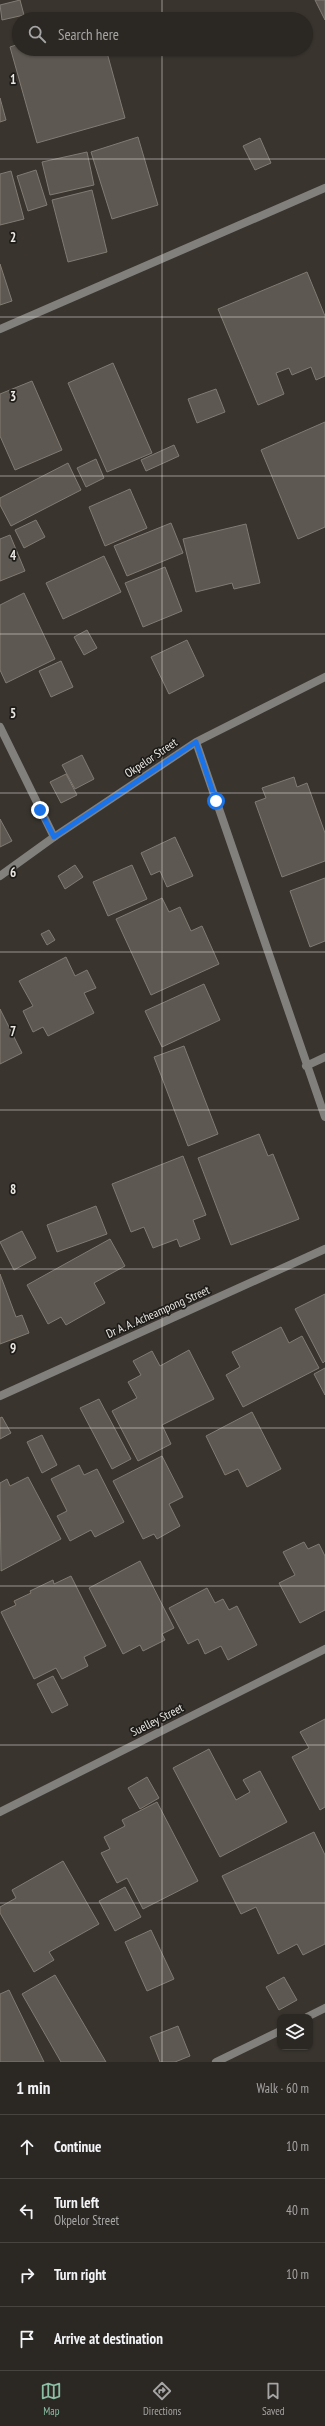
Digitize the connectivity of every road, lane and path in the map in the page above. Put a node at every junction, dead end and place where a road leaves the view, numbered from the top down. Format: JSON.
{"nodes":[{"id":1,"x":325,"y":188,"type":"edge"},
{"id":2,"x":0,"y":329,"type":"edge"},
{"id":3,"x":325,"y":677,"type":"edge"},
{"id":4,"x":0,"y":727,"type":"edge"},
{"id":5,"x":196,"y":742,"type":"junction"},
{"id":6,"x":54,"y":837,"type":"junction"},
{"id":7,"x":0,"y":876,"type":"edge"},
{"id":8,"x":325,"y":1057,"type":"edge"},
{"id":9,"x":306,"y":1066,"type":"junction"},
{"id":10,"x":325,"y":1117,"type":"edge"},
{"id":11,"x":325,"y":1249,"type":"edge"},
{"id":12,"x":0,"y":1396,"type":"edge"},
{"id":13,"x":325,"y":1649,"type":"edge"},
{"id":14,"x":0,"y":1812,"type":"edge"},
{"id":15,"x":325,"y":2008,"type":"edge"},
{"id":16,"x":313,"y":2014,"type":"edge"},
{"id":17,"x":277,"y":2032,"type":"edge"},
{"id":18,"x":216,"y":2062,"type":"edge"}],
"edges":[{"from":1,"to":2,"type":"street"},
{"from":3,"to":5,"type":"street","name":"Okpelor Street"},
{"from":4,"to":6,"type":"street"},
{"from":5,"to":6,"type":"street","name":"Okpelor Street"},
{"from":5,"to":9,"type":"street"},
{"from":6,"to":7,"type":"street","name":"Okpelor Street"},
{"from":8,"to":9,"type":"street"},
{"from":9,"to":10,"type":"street"},
{"from":11,"to":12,"type":"street","name":"Dr A. A. Acheampong Street"},
{"from":13,"to":14,"type":"street","name":"Suelley Street"},
{"from":15,"to":16,"type":"street"},
{"from":17,"to":18,"type":"street"}]}
